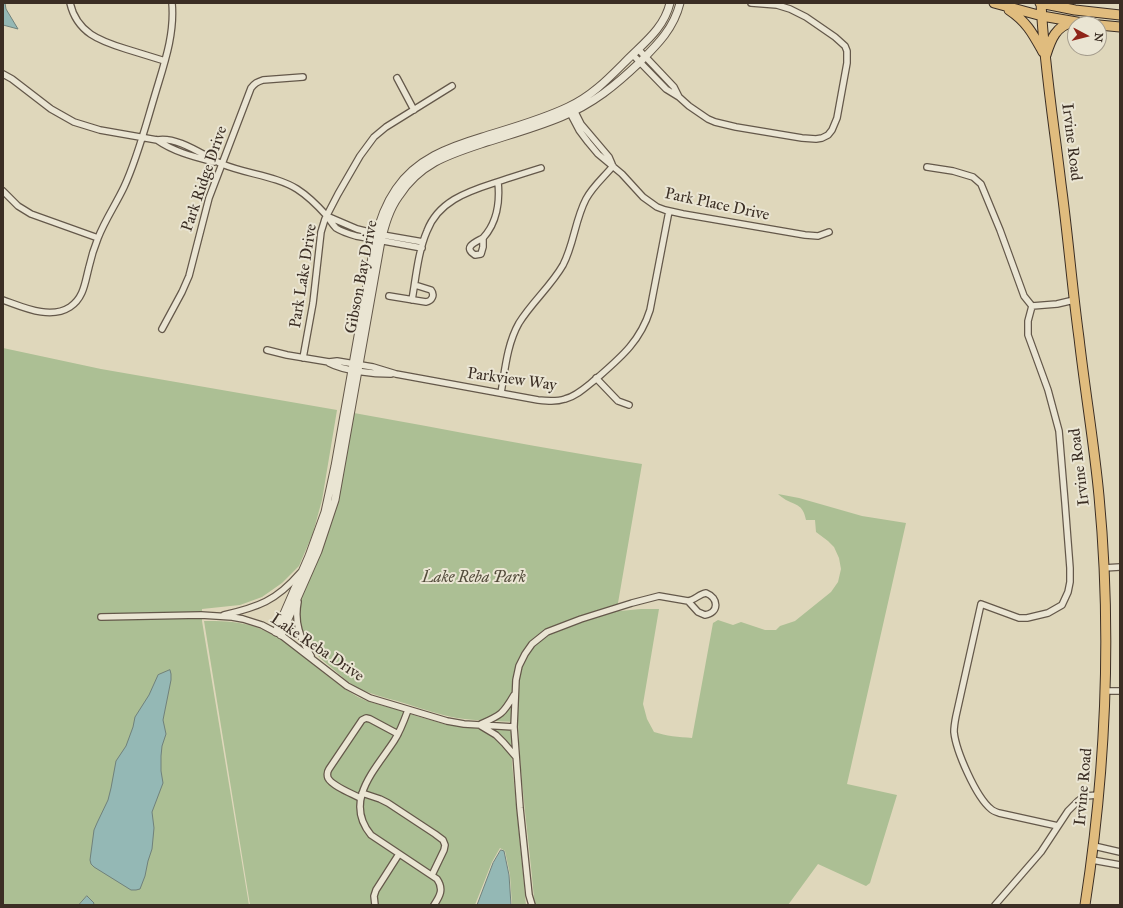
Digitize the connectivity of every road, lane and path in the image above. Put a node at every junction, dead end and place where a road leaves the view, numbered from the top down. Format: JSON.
{"nodes":[{"id":1,"x":70,"y":3,"type":"edge"},
{"id":2,"x":172,"y":3,"type":"edge"},
{"id":3,"x":670,"y":3,"type":"edge"},
{"id":4,"x":680,"y":3,"type":"edge"},
{"id":5,"x":751,"y":3,"type":"edge"},
{"id":6,"x":1041,"y":3,"type":"edge"},
{"id":7,"x":1075,"y":3,"type":"edge"},
{"id":8,"x":997,"y":4,"type":"edge"},
{"id":9,"x":1108,"y":14,"type":"junction"},
{"id":10,"x":1120,"y":15,"type":"edge"},
{"id":11,"x":1042,"y":16,"type":"junction"},
{"id":12,"x":1067,"y":21,"type":"edge"},
{"id":13,"x":1067,"y":23,"type":"edge"},
{"id":14,"x":1107,"y":26,"type":"edge"},
{"id":15,"x":1120,"y":27,"type":"edge"},
{"id":16,"x":636,"y":52,"type":"junction"},
{"id":17,"x":645,"y":56,"type":"junction"},
{"id":18,"x":1046,"y":58,"type":"junction"},
{"id":19,"x":165,"y":61,"type":"junction"},
{"id":20,"x":640,"y":62,"type":"junction"},
{"id":21,"x":3,"y":74,"type":"edge"},
{"id":22,"x":303,"y":77,"type":"dead end"},
{"id":23,"x":397,"y":78,"type":"dead end"},
{"id":24,"x":452,"y":86,"type":"dead end"},
{"id":25,"x":679,"y":97,"type":"junction"},
{"id":26,"x":571,"y":109,"type":"junction"},
{"id":27,"x":414,"y":110,"type":"junction"},
{"id":28,"x":143,"y":137,"type":"junction"},
{"id":29,"x":157,"y":140,"type":"junction"},
{"id":30,"x":185,"y":146,"type":"junction"},
{"id":31,"x":182,"y":152,"type":"junction"},
{"id":32,"x":222,"y":164,"type":"junction"},
{"id":33,"x":613,"y":166,"type":"junction"},
{"id":34,"x":927,"y":167,"type":"dead end"},
{"id":35,"x":541,"y":168,"type":"dead end"},
{"id":36,"x":498,"y":182,"type":"junction"},
{"id":37,"x":3,"y":191,"type":"edge"},
{"id":38,"x":670,"y":211,"type":"junction"},
{"id":39,"x":327,"y":216,"type":"junction"},
{"id":40,"x":829,"y":232,"type":"dead end"},
{"id":41,"x":379,"y":237,"type":"junction"},
{"id":42,"x":98,"y":238,"type":"junction"},
{"id":43,"x":483,"y":238,"type":"dead end"},
{"id":44,"x":423,"y":242,"type":"junction"},
{"id":45,"x":422,"y":248,"type":"junction"},
{"id":46,"x":415,"y":285,"type":"junction"},
{"id":47,"x":389,"y":296,"type":"dead end"},
{"id":48,"x":3,"y":300,"type":"edge"},
{"id":49,"x":412,"y":300,"type":"junction"},
{"id":50,"x":1074,"y":300,"type":"junction"},
{"id":51,"x":1032,"y":306,"type":"junction"},
{"id":52,"x":162,"y":329,"type":"dead end"},
{"id":53,"x":267,"y":350,"type":"dead end"},
{"id":54,"x":303,"y":358,"type":"junction"},
{"id":55,"x":355,"y":367,"type":"junction"},
{"id":56,"x":596,"y":378,"type":"junction"},
{"id":57,"x":501,"y":393,"type":"junction"},
{"id":58,"x":630,"y":406,"type":"dead end"},
{"id":59,"x":328,"y":513,"type":"junction"},
{"id":60,"x":1120,"y":567,"type":"edge"},
{"id":61,"x":304,"y":568,"type":"junction"},
{"id":62,"x":1104,"y":568,"type":"junction"},
{"id":63,"x":298,"y":597,"type":"junction"},
{"id":64,"x":688,"y":600,"type":"junction"},
{"id":65,"x":218,"y":616,"type":"junction"},
{"id":66,"x":101,"y":617,"type":"dead end"},
{"id":67,"x":278,"y":634,"type":"junction"},
{"id":68,"x":313,"y":660,"type":"junction"},
{"id":69,"x":1106,"y":691,"type":"junction"},
{"id":70,"x":1120,"y":691,"type":"edge"},
{"id":71,"x":515,"y":693,"type":"junction"},
{"id":72,"x":408,"y":710,"type":"junction"},
{"id":73,"x":479,"y":725,"type":"junction"},
{"id":74,"x":514,"y":727,"type":"junction"},
{"id":75,"x":398,"y":734,"type":"junction"},
{"id":76,"x":516,"y":757,"type":"junction"},
{"id":77,"x":361,"y":795,"type":"junction"},
{"id":78,"x":1099,"y":795,"type":"junction"},
{"id":79,"x":1058,"y":826,"type":"junction"},
{"id":80,"x":1094,"y":846,"type":"junction"},
{"id":81,"x":1120,"y":852,"type":"edge"},
{"id":82,"x":399,"y":854,"type":"junction"},
{"id":83,"x":1092,"y":860,"type":"junction"},
{"id":84,"x":1120,"y":865,"type":"edge"},
{"id":85,"x":432,"y":875,"type":"junction"},
{"id":86,"x":375,"y":905,"type":"edge"},
{"id":87,"x":434,"y":905,"type":"edge"},
{"id":88,"x":532,"y":905,"type":"edge"},
{"id":89,"x":995,"y":905,"type":"edge"},
{"id":90,"x":1085,"y":905,"type":"edge"}],
"edges":[{"from":1,"to":19,"type":"street"},
{"from":2,"to":19,"type":"street"},
{"from":3,"to":16,"type":"street","name":"Gibson Bay Drive"},
{"from":4,"to":17,"type":"street","name":"Gibson Bay Drive"},
{"from":5,"to":25,"type":"street"},
{"from":6,"to":9,"type":"main road"},
{"from":6,"to":11,"type":"main road","name":"Irvine Road"},
{"from":7,"to":9,"type":"main road"},
{"from":8,"to":11,"type":"main road"},
{"from":8,"to":18,"type":"main road"},
{"from":9,"to":10,"type":"main road"},
{"from":11,"to":12,"type":"main road"},
{"from":11,"to":18,"type":"main road","name":"Irvine Road"},
{"from":13,"to":18,"type":"main road"},
{"from":14,"to":15,"type":"main road"},
{"from":16,"to":17,"type":"street"},
{"from":16,"to":20,"type":"street"},
{"from":16,"to":26,"type":"street","name":"Gibson Bay Drive"},
{"from":17,"to":20,"type":"street","name":"Gibson Bay Drive"},
{"from":17,"to":25,"type":"street"},
{"from":18,"to":50,"type":"main road","name":"Irvine Road"},
{"from":19,"to":28,"type":"street"},
{"from":20,"to":25,"type":"street"},
{"from":20,"to":26,"type":"street","name":"Gibson Bay Drive"},
{"from":21,"to":28,"type":"street"},
{"from":22,"to":32,"type":"street","name":"Park Ridge Drive"},
{"from":23,"to":27,"type":"street"},
{"from":24,"to":27,"type":"street","name":"Park Lake Drive"},
{"from":26,"to":33,"type":"street","name":"Park Place Drive"},
{"from":26,"to":41,"type":"street","name":"Gibson Bay Drive"},
{"from":27,"to":39,"type":"street","name":"Park Lake Drive"},
{"from":28,"to":29,"type":"street"},
{"from":28,"to":42,"type":"street"},
{"from":29,"to":30,"type":"street"},
{"from":29,"to":31,"type":"street"},
{"from":30,"to":31,"type":"street"},
{"from":30,"to":32,"type":"street"},
{"from":31,"to":32,"type":"street"},
{"from":32,"to":39,"type":"street"},
{"from":32,"to":52,"type":"street","name":"Park Ridge Drive"},
{"from":33,"to":38,"type":"street","name":"Park Place Drive"},
{"from":33,"to":57,"type":"street"},
{"from":34,"to":51,"type":"street"},
{"from":35,"to":36,"type":"street"},
{"from":36,"to":43,"type":"street"},
{"from":36,"to":44,"type":"street"},
{"from":37,"to":42,"type":"street"},
{"from":38,"to":40,"type":"street","name":"Park Place Drive"},
{"from":38,"to":56,"type":"street","name":"Parkview Way"},
{"from":39,"to":41,"type":"street"},
{"from":39,"to":54,"type":"street","name":"Park Lake Drive"},
{"from":41,"to":44,"type":"street"},
{"from":41,"to":45,"type":"street"},
{"from":41,"to":55,"type":"street","name":"Gibson Bay Drive"},
{"from":42,"to":48,"type":"street"},
{"from":44,"to":45,"type":"street"},
{"from":45,"to":46,"type":"street"},
{"from":46,"to":49,"type":"street"},
{"from":46,"to":49,"type":"street"},
{"from":47,"to":49,"type":"street"},
{"from":50,"to":51,"type":"street"},
{"from":50,"to":62,"type":"main road","name":"Irvine Road"},
{"from":51,"to":79,"type":"street"},
{"from":53,"to":54,"type":"street","name":"Parkview Way"},
{"from":54,"to":55,"type":"street","name":"Parkview Way"},
{"from":55,"to":57,"type":"street","name":"Parkview Way"},
{"from":55,"to":59,"type":"street","name":"Gibson Bay Drive"},
{"from":56,"to":57,"type":"street","name":"Parkview Way"},
{"from":56,"to":58,"type":"street"},
{"from":59,"to":61,"type":"street","name":"Gibson Bay Drive"},
{"from":59,"to":63,"type":"street","name":"Gibson Bay Drive"},
{"from":60,"to":62,"type":"street"},
{"from":61,"to":65,"type":"street"},
{"from":61,"to":67,"type":"street","name":"Gibson Bay Drive"},
{"from":62,"to":69,"type":"main road","name":"Irvine Road"},
{"from":63,"to":67,"type":"street","name":"Gibson Bay Drive"},
{"from":63,"to":68,"type":"street"},
{"from":64,"to":64,"type":"street"},
{"from":64,"to":71,"type":"street"},
{"from":65,"to":66,"type":"street","name":"Lake Reba Drive"},
{"from":65,"to":67,"type":"street","name":"Lake Reba Drive"},
{"from":67,"to":68,"type":"street","name":"Lake Reba Drive"},
{"from":68,"to":72,"type":"street","name":"Lake Reba Drive"},
{"from":69,"to":70,"type":"street"},
{"from":69,"to":78,"type":"main road","name":"Irvine Road"},
{"from":71,"to":73,"type":"street"},
{"from":71,"to":74,"type":"street"},
{"from":72,"to":73,"type":"street","name":"Lake Reba Drive"},
{"from":72,"to":75,"type":"street"},
{"from":73,"to":74,"type":"street","name":"Lake Reba Drive"},
{"from":73,"to":76,"type":"street"},
{"from":74,"to":76,"type":"street"},
{"from":75,"to":77,"type":"street"},
{"from":75,"to":77,"type":"street"},
{"from":76,"to":88,"type":"street"},
{"from":77,"to":82,"type":"street"},
{"from":77,"to":85,"type":"street"},
{"from":78,"to":79,"type":"street"},
{"from":78,"to":80,"type":"main road","name":"Irvine Road"},
{"from":79,"to":89,"type":"street"},
{"from":80,"to":81,"type":"street"},
{"from":80,"to":83,"type":"main road","name":"Irvine Road"},
{"from":82,"to":85,"type":"street"},
{"from":82,"to":86,"type":"street"},
{"from":83,"to":84,"type":"street"},
{"from":83,"to":90,"type":"main road","name":"Irvine Road"},
{"from":85,"to":87,"type":"street"}]}
